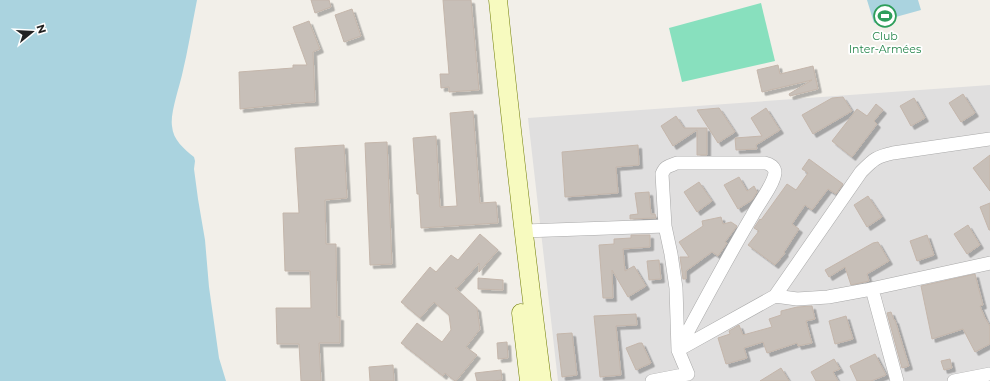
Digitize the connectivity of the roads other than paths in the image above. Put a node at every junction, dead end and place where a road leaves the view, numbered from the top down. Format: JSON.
{"nodes":[{"id":1,"x":487,"y":0,"type":"edge"},
{"id":2,"x":498,"y":0,"type":"edge"},
{"id":3,"x":990,"y":139,"type":"edge"},
{"id":4,"x":665,"y":226,"type":"junction"},
{"id":5,"x":522,"y":241,"type":"junction"},
{"id":6,"x":990,"y":263,"type":"edge"},
{"id":7,"x":872,"y":289,"type":"junction"},
{"id":8,"x":775,"y":296,"type":"junction"},
{"id":9,"x":678,"y":350,"type":"junction"},
{"id":10,"x":990,"y":374,"type":"edge"},
{"id":11,"x":690,"y":378,"type":"edge"},
{"id":12,"x":529,"y":381,"type":"edge"},
{"id":13,"x":542,"y":381,"type":"edge"},
{"id":14,"x":652,"y":381,"type":"edge"},
{"id":15,"x":898,"y":381,"type":"edge"},
{"id":16,"x":954,"y":381,"type":"edge"}],
"edges":[{"from":1,"to":5,"type":"main road"},
{"from":2,"to":5,"type":"main road"},
{"from":3,"to":8,"type":"street"},
{"from":4,"to":5,"type":"street"},
{"from":4,"to":9,"type":"street"},
{"from":4,"to":9,"type":"street"},
{"from":5,"to":12,"type":"main road"},
{"from":5,"to":13,"type":"main road"},
{"from":6,"to":7,"type":"street"},
{"from":7,"to":8,"type":"street"},
{"from":7,"to":15,"type":"street"},
{"from":8,"to":9,"type":"street"},
{"from":9,"to":11,"type":"street"},
{"from":10,"to":16,"type":"street"},
{"from":11,"to":14,"type":"street"}]}
